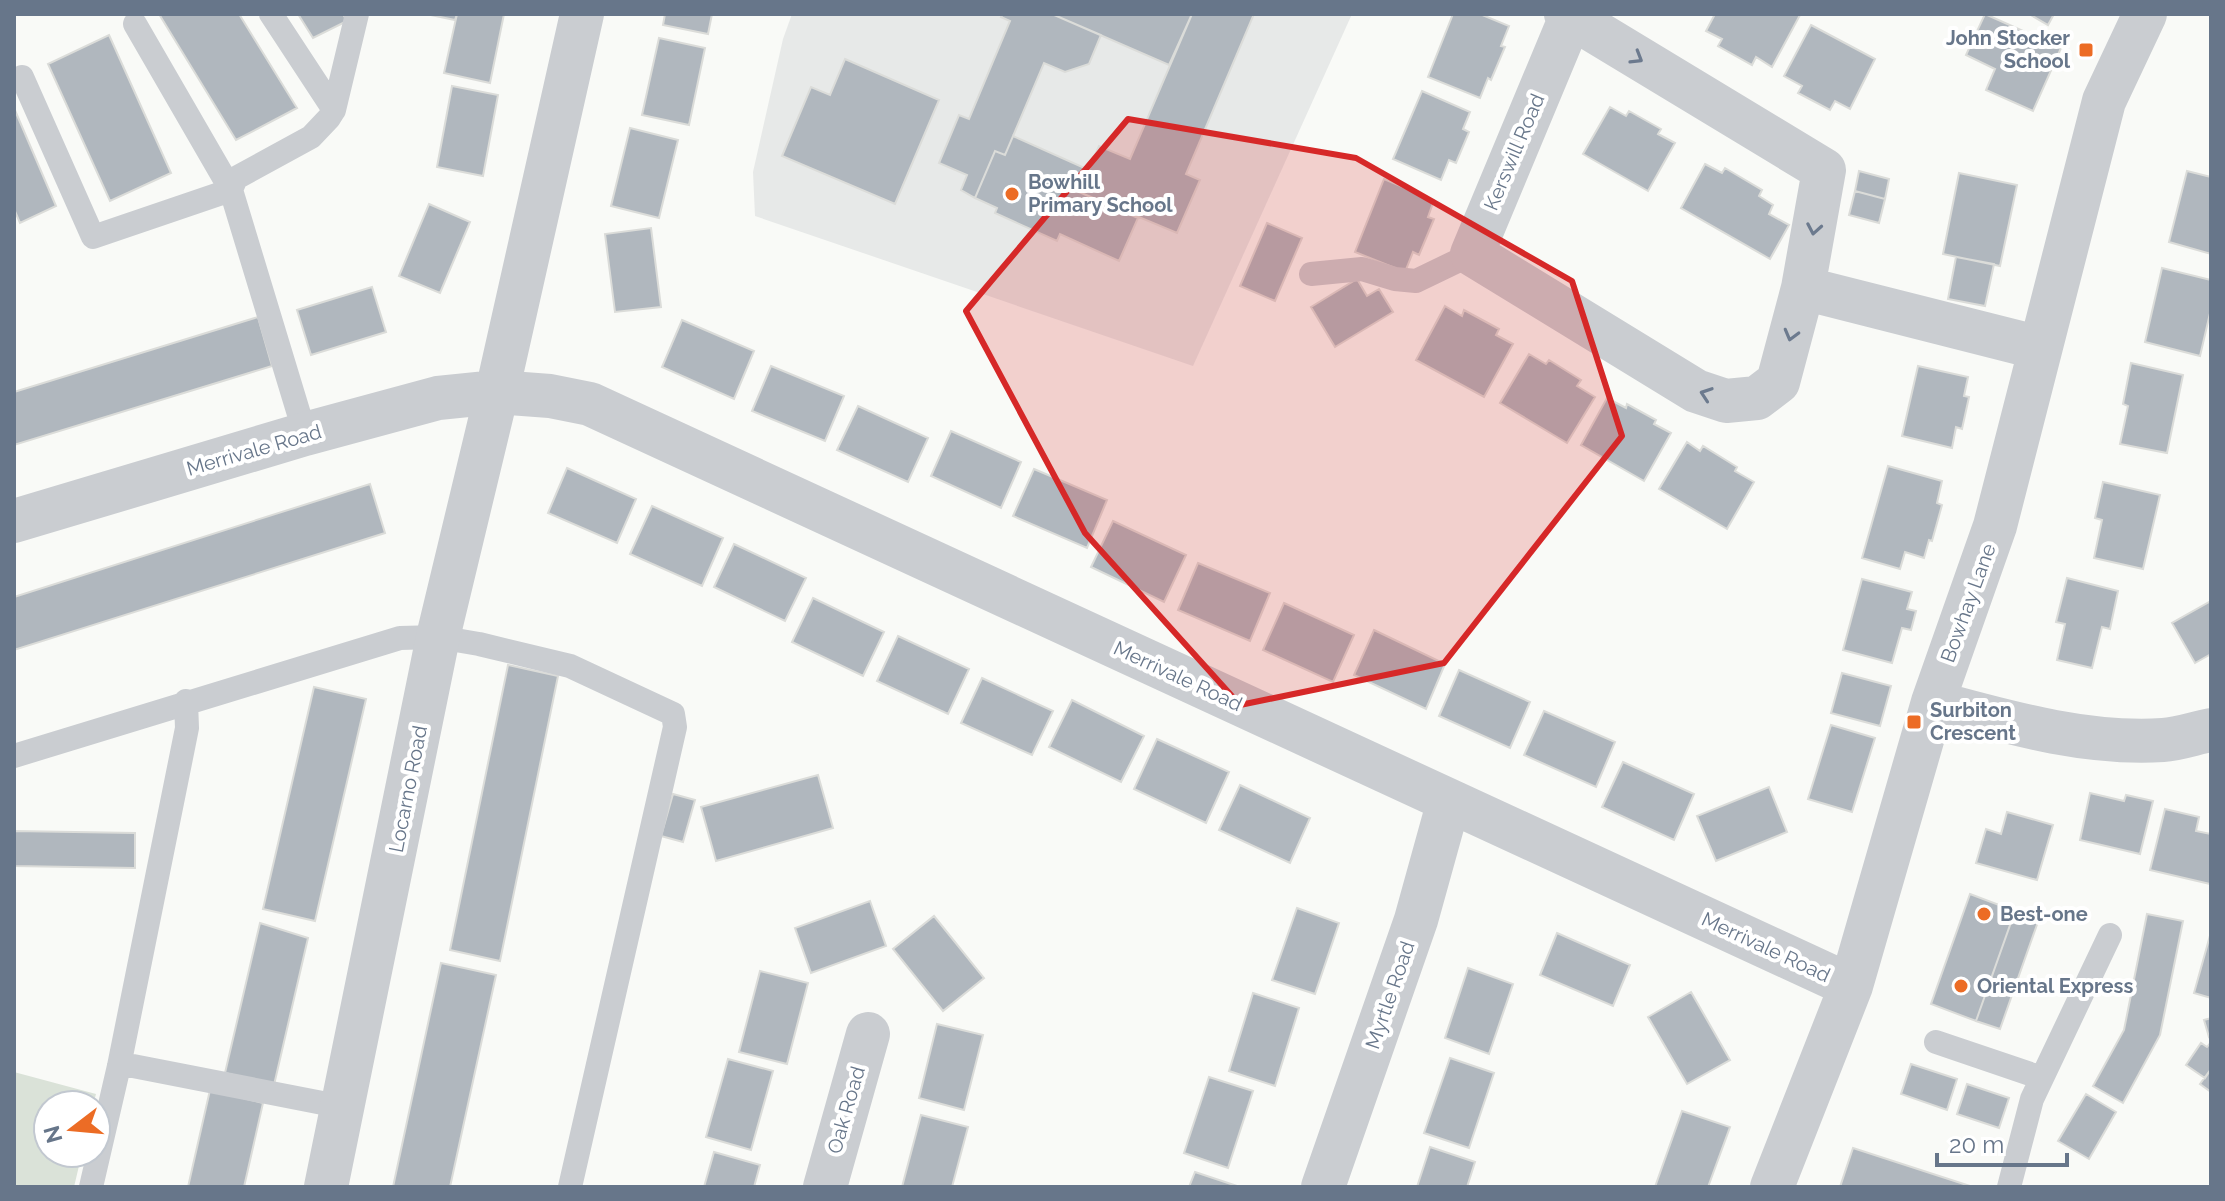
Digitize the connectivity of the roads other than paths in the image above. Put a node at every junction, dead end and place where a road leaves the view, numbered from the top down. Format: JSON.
{"nodes":[{"id":1,"x":271,"y":14,"type":"edge"},
{"id":2,"x":357,"y":14,"type":"edge"},
{"id":3,"x":582,"y":14,"type":"edge"},
{"id":4,"x":2145,"y":14,"type":"edge"},
{"id":5,"x":1568,"y":16,"type":"edge"},
{"id":6,"x":135,"y":24,"type":"dead end"},
{"id":7,"x":22,"y":77,"type":"dead end"},
{"id":8,"x":334,"y":110,"type":"junction"},
{"id":9,"x":231,"y":190,"type":"junction"},
{"id":10,"x":1472,"y":254,"type":"junction"},
{"id":11,"x":1311,"y":274,"type":"dead end"},
{"id":12,"x":1803,"y":288,"type":"junction"},
{"id":13,"x":2040,"y":348,"type":"junction"},
{"id":14,"x":497,"y":392,"type":"junction"},
{"id":15,"x":305,"y":434,"type":"junction"},
{"id":16,"x":14,"y":521,"type":"edge"},
{"id":17,"x":438,"y":637,"type":"junction"},
{"id":18,"x":186,"y":701,"type":"junction"},
{"id":19,"x":1933,"y":702,"type":"junction"},
{"id":20,"x":2211,"y":730,"type":"edge"},
{"id":21,"x":14,"y":756,"type":"edge"},
{"id":22,"x":1449,"y":801,"type":"junction"},
{"id":23,"x":2110,"y":935,"type":"dead end"},
{"id":24,"x":1851,"y":986,"type":"junction"},
{"id":25,"x":868,"y":1034,"type":"dead end"},
{"id":26,"x":1936,"y":1042,"type":"dead end"},
{"id":27,"x":119,"y":1066,"type":"junction"},
{"id":28,"x":2042,"y":1078,"type":"junction"},
{"id":29,"x":343,"y":1107,"type":"junction"},
{"id":30,"x":91,"y":1187,"type":"edge"},
{"id":31,"x":326,"y":1187,"type":"edge"},
{"id":32,"x":570,"y":1187,"type":"edge"},
{"id":33,"x":825,"y":1187,"type":"edge"},
{"id":34,"x":1323,"y":1187,"type":"edge"},
{"id":35,"x":1772,"y":1187,"type":"edge"},
{"id":36,"x":2009,"y":1187,"type":"edge"}],
"edges":[{"from":1,"to":8,"type":"lane"},
{"from":2,"to":8,"type":"lane"},
{"from":3,"to":14,"type":"street"},
{"from":4,"to":13,"type":"street","name":"Bowhay Lane"},
{"from":5,"to":10,"type":"street","name":"Kerswill Road"},
{"from":5,"to":12,"type":"street","name":"Kerswill Road","one_way":true},
{"from":6,"to":9,"type":"lane"},
{"from":7,"to":9,"type":"lane"},
{"from":8,"to":9,"type":"lane"},
{"from":9,"to":15,"type":"lane"},
{"from":10,"to":11,"type":"lane"},
{"from":12,"to":10,"type":"street","name":"Kerswill Road","one_way":true},
{"from":12,"to":13,"type":"street"},
{"from":13,"to":19,"type":"street","name":"Bowhay Lane"},
{"from":14,"to":15,"type":"street","name":"Merrivale Road"},
{"from":14,"to":17,"type":"street","name":"Locarno Road"},
{"from":14,"to":22,"type":"street","name":"Merrivale Road"},
{"from":15,"to":16,"type":"street","name":"Merrivale Road"},
{"from":17,"to":18,"type":"lane"},
{"from":17,"to":29,"type":"street","name":"Locarno Road"},
{"from":17,"to":32,"type":"lane"},
{"from":18,"to":21,"type":"lane"},
{"from":18,"to":27,"type":"lane"},
{"from":19,"to":20,"type":"street"},
{"from":19,"to":24,"type":"street","name":"Bowhay Lane"},
{"from":22,"to":24,"type":"street","name":"Merrivale Road"},
{"from":22,"to":34,"type":"street","name":"Myrtle Road"},
{"from":23,"to":28,"type":"lane"},
{"from":24,"to":35,"type":"street","name":"Bowhay Lane"},
{"from":25,"to":33,"type":"street","name":"Oak Road"},
{"from":26,"to":28,"type":"lane"},
{"from":27,"to":29,"type":"lane"},
{"from":27,"to":30,"type":"lane"},
{"from":28,"to":36,"type":"lane"},
{"from":29,"to":31,"type":"street","name":"Locarno Road"}]}
